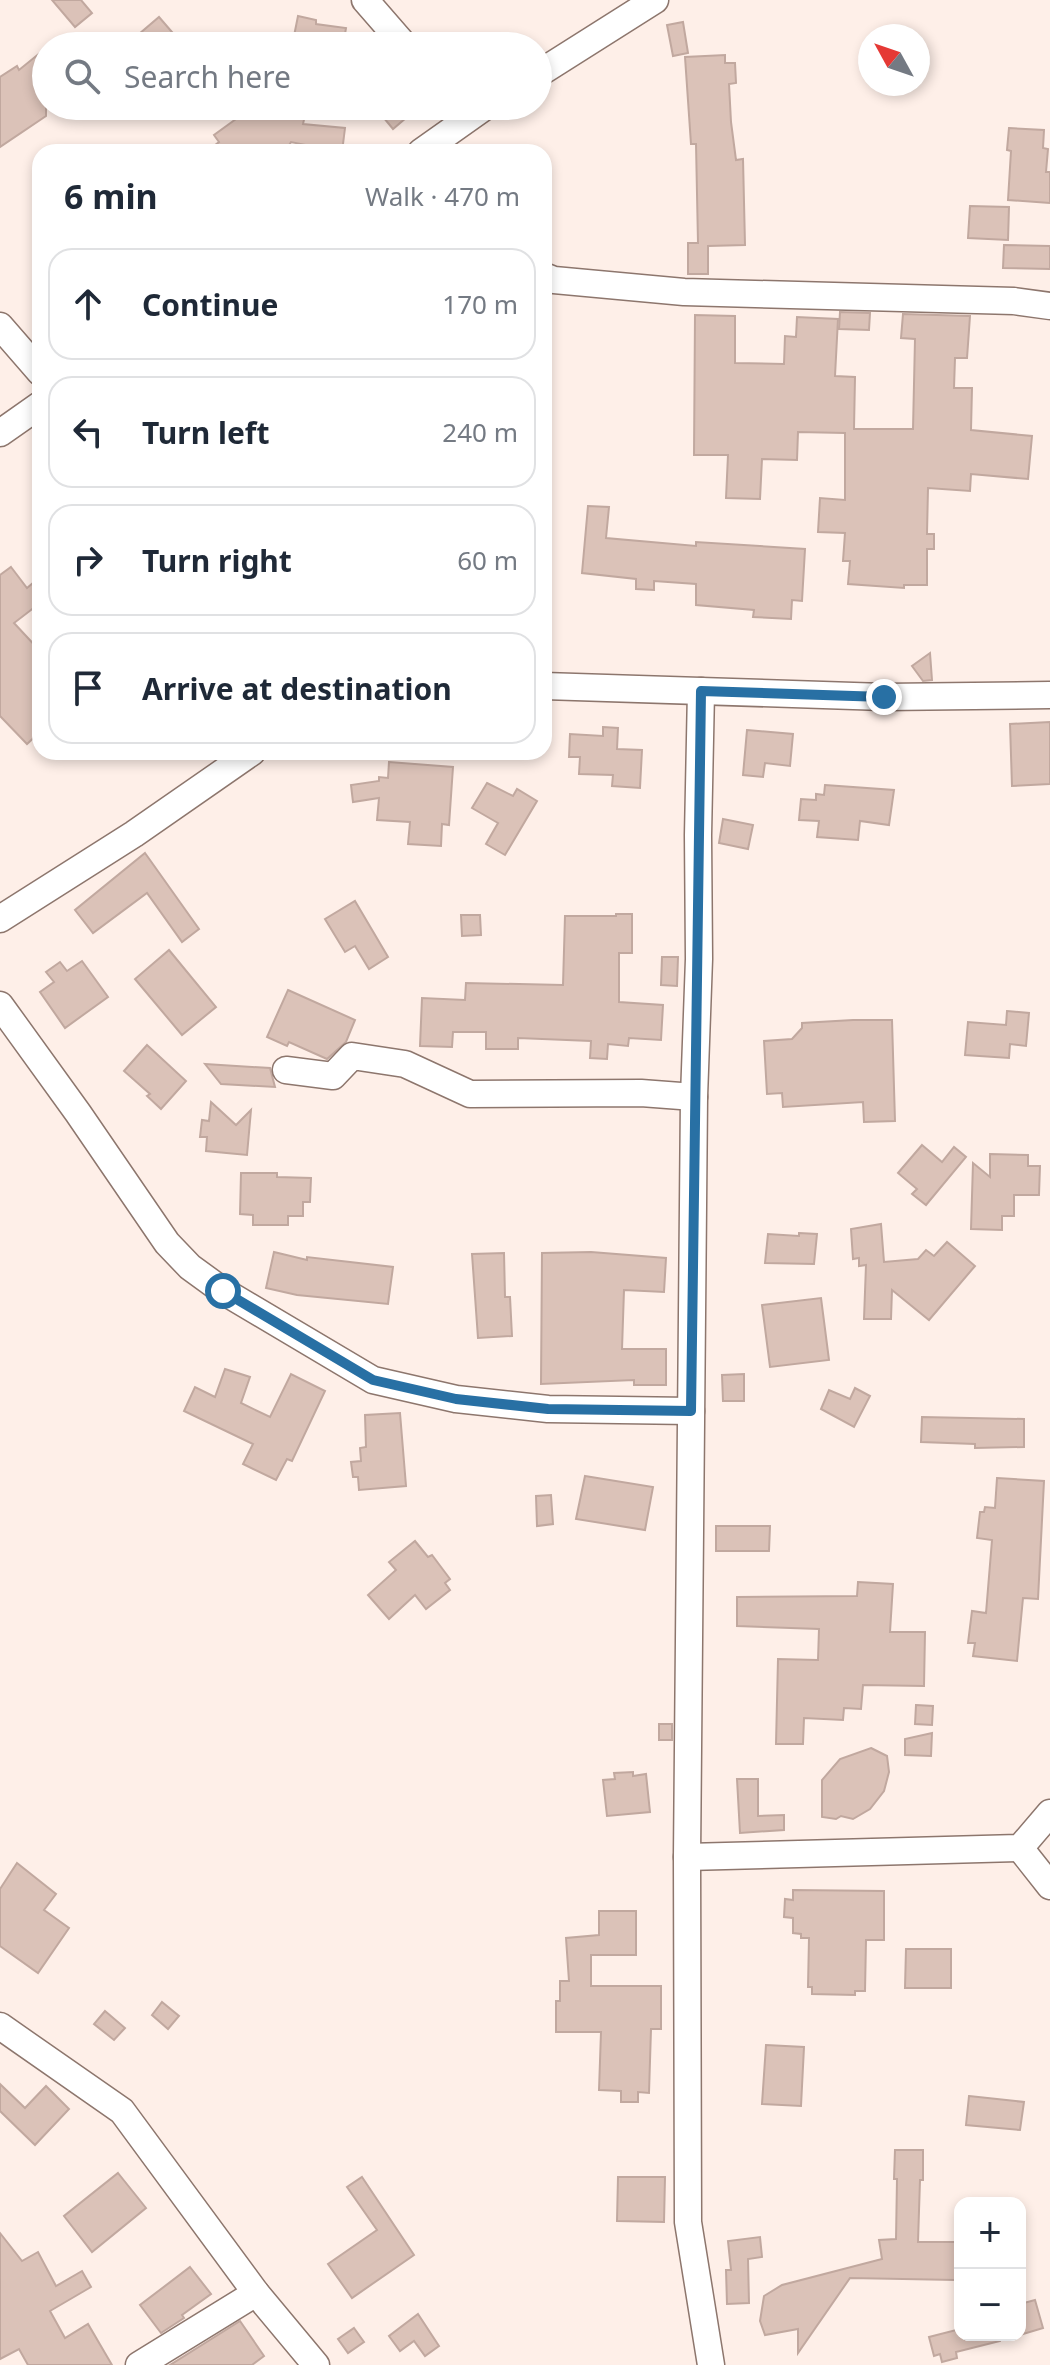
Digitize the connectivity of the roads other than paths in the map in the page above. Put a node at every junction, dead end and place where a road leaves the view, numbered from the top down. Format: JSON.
{"nodes":[{"id":1,"x":365,"y":0,"type":"edge"},
{"id":2,"x":655,"y":0,"type":"edge"},
{"id":3,"x":393,"y":32,"type":"edge"},
{"id":4,"x":552,"y":65,"type":"edge"},
{"id":5,"x":458,"y":120,"type":"edge"},
{"id":6,"x":430,"y":144,"type":"edge"},
{"id":7,"x":552,"y":279,"type":"edge"},
{"id":8,"x":1050,"y":306,"type":"edge"},
{"id":9,"x":0,"y":326,"type":"edge"},
{"id":10,"x":32,"y":363,"type":"edge"},
{"id":11,"x":32,"y":411,"type":"edge"},
{"id":12,"x":0,"y":433,"type":"edge"},
{"id":13,"x":552,"y":686,"type":"edge"},
{"id":14,"x":701,"y":691,"type":"junction"},
{"id":15,"x":1050,"y":695,"type":"edge"},
{"id":16,"x":240,"y":760,"type":"edge"},
{"id":17,"x":0,"y":919,"type":"edge"},
{"id":18,"x":0,"y":1005,"type":"edge"},
{"id":19,"x":286,"y":1070,"type":"dead end"},
{"id":20,"x":694,"y":1097,"type":"junction"},
{"id":21,"x":691,"y":1411,"type":"junction"},
{"id":22,"x":1050,"y":1813,"type":"edge"},
{"id":23,"x":1020,"y":1848,"type":"junction"},
{"id":24,"x":687,"y":1857,"type":"junction"},
{"id":25,"x":1050,"y":1886,"type":"edge"},
{"id":26,"x":4,"y":2038,"type":"edge"},
{"id":27,"x":256,"y":2293,"type":"junction"},
{"id":28,"x":139,"y":2365,"type":"edge"},
{"id":29,"x":316,"y":2365,"type":"edge"},
{"id":30,"x":711,"y":2365,"type":"edge"}],
"edges":[{"from":1,"to":3,"type":"street"},
{"from":2,"to":4,"type":"street"},
{"from":5,"to":6,"type":"street"},
{"from":7,"to":8,"type":"street"},
{"from":9,"to":10,"type":"street"},
{"from":11,"to":12,"type":"street"},
{"from":13,"to":14,"type":"street"},
{"from":14,"to":15,"type":"street"},
{"from":14,"to":20,"type":"street"},
{"from":16,"to":17,"type":"street"},
{"from":18,"to":21,"type":"street"},
{"from":19,"to":20,"type":"street"},
{"from":20,"to":21,"type":"street"},
{"from":21,"to":24,"type":"street"},
{"from":22,"to":23,"type":"street"},
{"from":23,"to":24,"type":"street"},
{"from":23,"to":25,"type":"street"},
{"from":24,"to":30,"type":"street"},
{"from":26,"to":27,"type":"street"},
{"from":27,"to":28,"type":"street"},
{"from":27,"to":29,"type":"street"}]}
